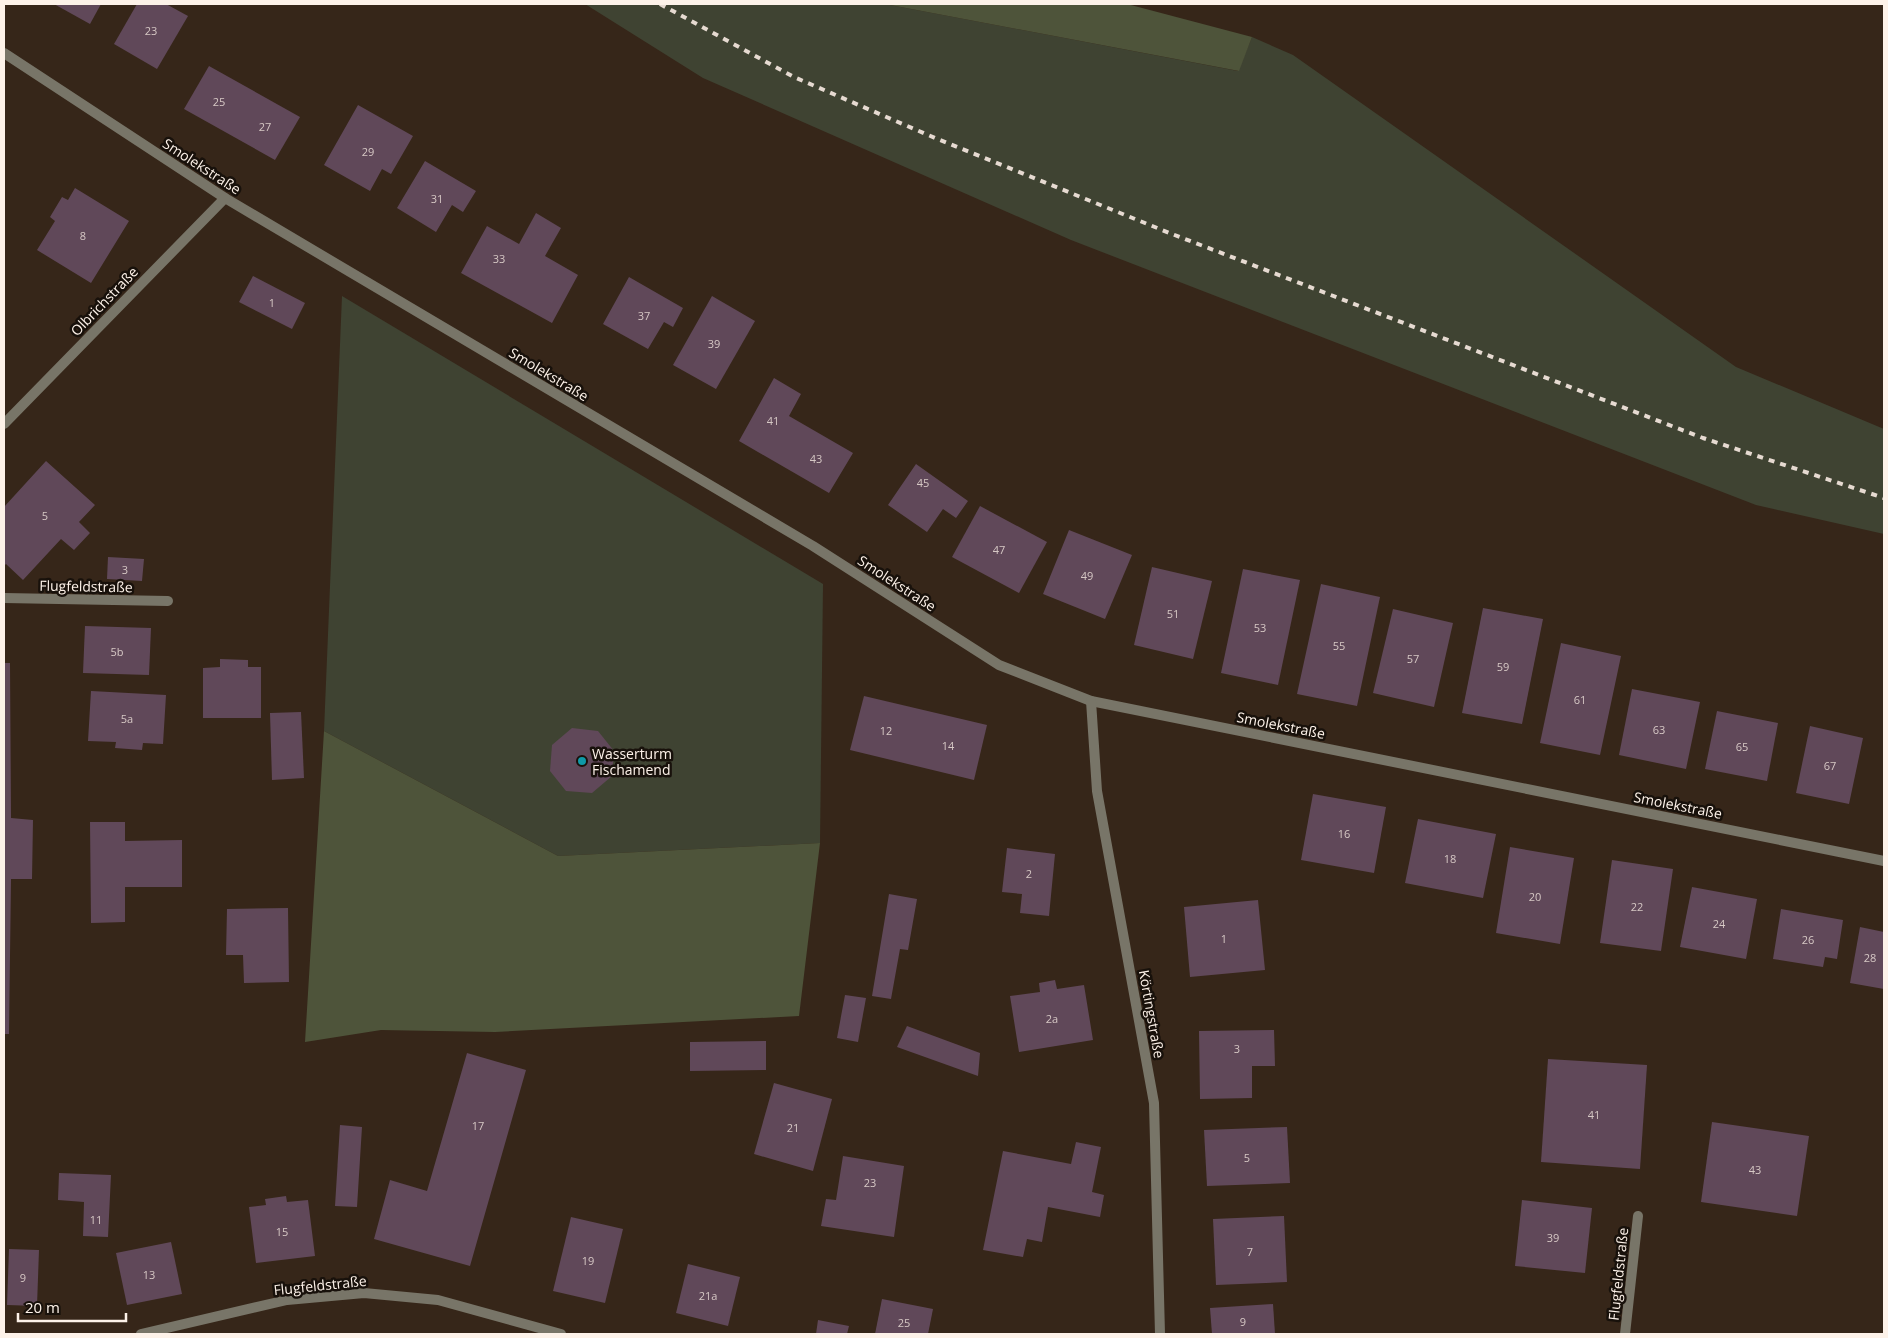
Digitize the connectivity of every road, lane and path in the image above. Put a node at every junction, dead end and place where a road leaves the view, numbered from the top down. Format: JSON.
{"nodes":[{"id":1,"x":4,"y":53,"type":"edge"},
{"id":2,"x":224,"y":198,"type":"junction"},
{"id":3,"x":4,"y":424,"type":"edge"},
{"id":4,"x":4,"y":598,"type":"edge"},
{"id":5,"x":168,"y":601,"type":"dead end"},
{"id":6,"x":1091,"y":701,"type":"junction"},
{"id":7,"x":1884,"y":861,"type":"edge"},
{"id":8,"x":1638,"y":1216,"type":"dead end"},
{"id":9,"x":141,"y":1334,"type":"edge"},
{"id":10,"x":561,"y":1334,"type":"edge"},
{"id":11,"x":1160,"y":1334,"type":"edge"},
{"id":12,"x":1625,"y":1334,"type":"edge"}],
"edges":[{"from":1,"to":2,"type":"street","name":"Smolekstraße"},
{"from":2,"to":3,"type":"street","name":"Olbrichstraße"},
{"from":2,"to":6,"type":"street","name":"Smolekstraße"},
{"from":4,"to":5,"type":"street","name":"Flugfeldstraße"},
{"from":6,"to":7,"type":"street","name":"Smolekstraße"},
{"from":6,"to":11,"type":"street","name":"Körtingstraße"},
{"from":8,"to":12,"type":"street","name":"Flugfeldstraße"},
{"from":9,"to":10,"type":"street","name":"Flugfeldstraße"}]}
